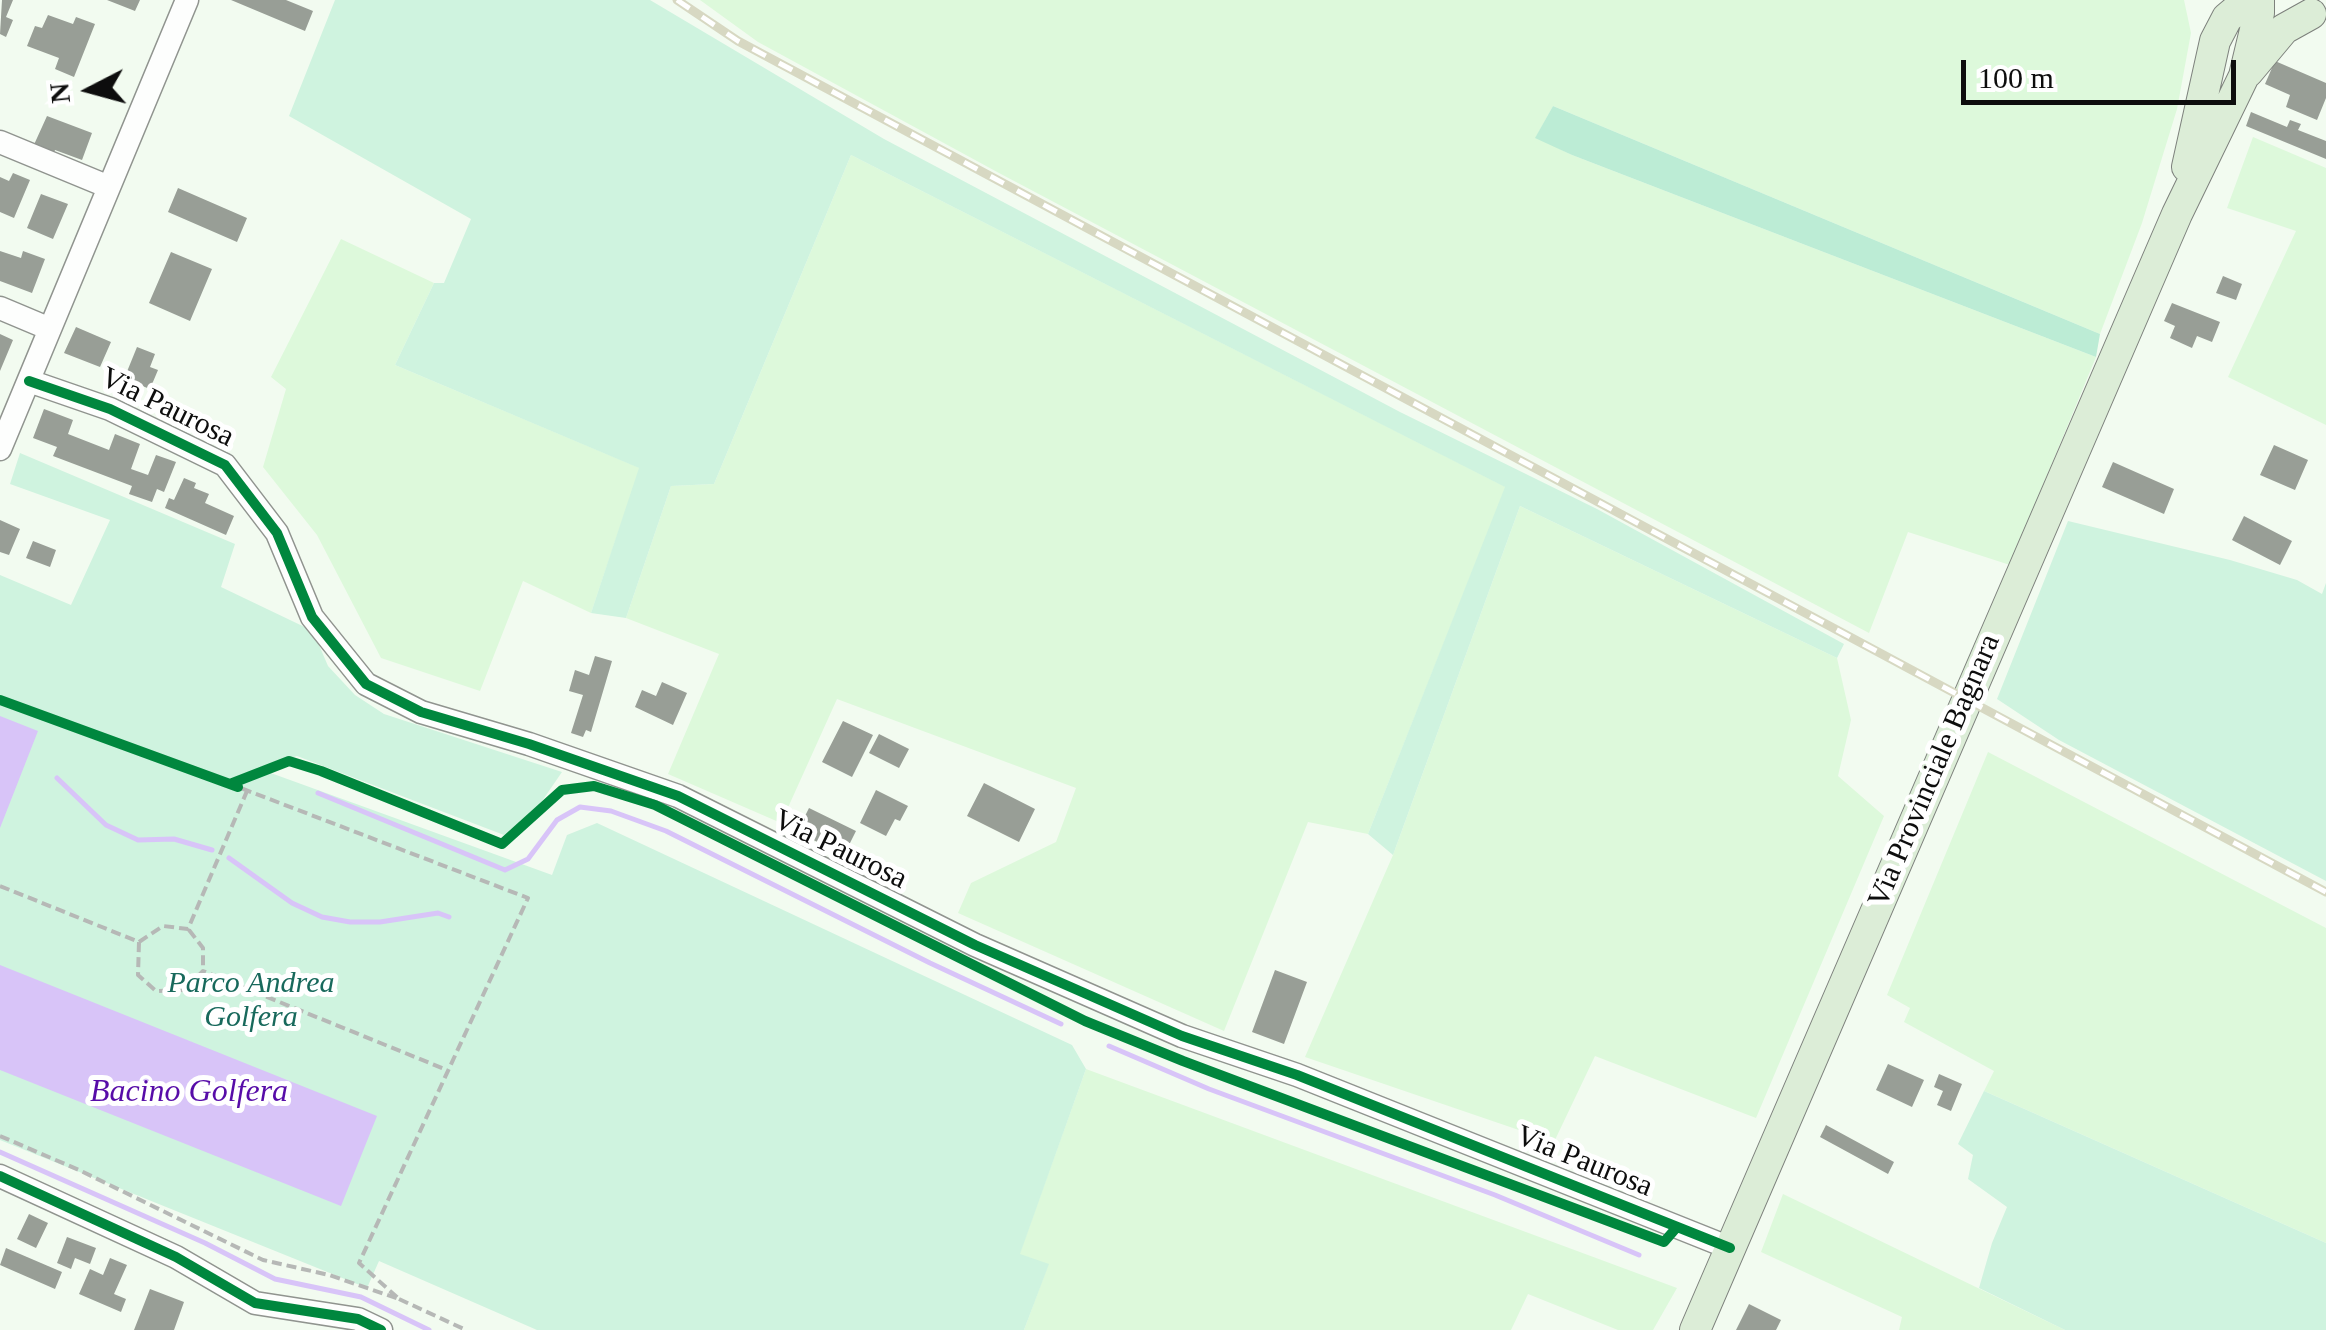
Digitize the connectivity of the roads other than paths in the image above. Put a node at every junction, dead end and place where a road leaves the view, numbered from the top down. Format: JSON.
{"nodes":[{"id":1,"x":186,"y":0,"type":"edge"},
{"id":2,"x":2207,"y":0,"type":"edge"},
{"id":3,"x":2248,"y":0,"type":"edge"},
{"id":4,"x":2259,"y":0,"type":"edge"},
{"id":5,"x":2279,"y":0,"type":"edge"},
{"id":6,"x":2318,"y":17,"type":"edge"},
{"id":7,"x":2214,"y":41,"type":"junction"},
{"id":8,"x":2244,"y":76,"type":"junction"},
{"id":9,"x":0,"y":142,"type":"edge"},
{"id":10,"x":109,"y":187,"type":"junction"},
{"id":11,"x":2176,"y":214,"type":"junction"},
{"id":12,"x":0,"y":308,"type":"edge"},
{"id":13,"x":50,"y":330,"type":"junction"},
{"id":14,"x":29,"y":381,"type":"junction"},
{"id":15,"x":0,"y":449,"type":"edge"},
{"id":16,"x":0,"y":1176,"type":"edge"},
{"id":17,"x":1730,"y":1248,"type":"junction"},
{"id":18,"x":381,"y":1330,"type":"edge"},
{"id":19,"x":1695,"y":1330,"type":"edge"}],
"edges":[{"from":1,"to":10,"type":"street"},
{"from":2,"to":7,"type":"main road","name":"Via Provinciale Bagnara"},
{"from":3,"to":7,"type":"main road","name":"Via Provinciale Bagnara"},
{"from":4,"to":8,"type":"main road","name":"Via Provinciale Bagnara"},
{"from":5,"to":6,"type":"main road"},
{"from":6,"to":8,"type":"main road","name":"Via Provinciale Bagnara"},
{"from":7,"to":11,"type":"main road","name":"Via Provinciale Bagnara"},
{"from":8,"to":11,"type":"main road","name":"Via Provinciale Bagnara"},
{"from":9,"to":10,"type":"street"},
{"from":10,"to":13,"type":"street"},
{"from":11,"to":17,"type":"main road","name":"Via Provinciale Bagnara"},
{"from":12,"to":13,"type":"street"},
{"from":13,"to":14,"type":"street"},
{"from":14,"to":15,"type":"street"},
{"from":14,"to":17,"type":"street","name":"Via Paurosa"},
{"from":16,"to":18,"type":"street"},
{"from":17,"to":19,"type":"main road","name":"Via Provinciale Bagnara"}]}
